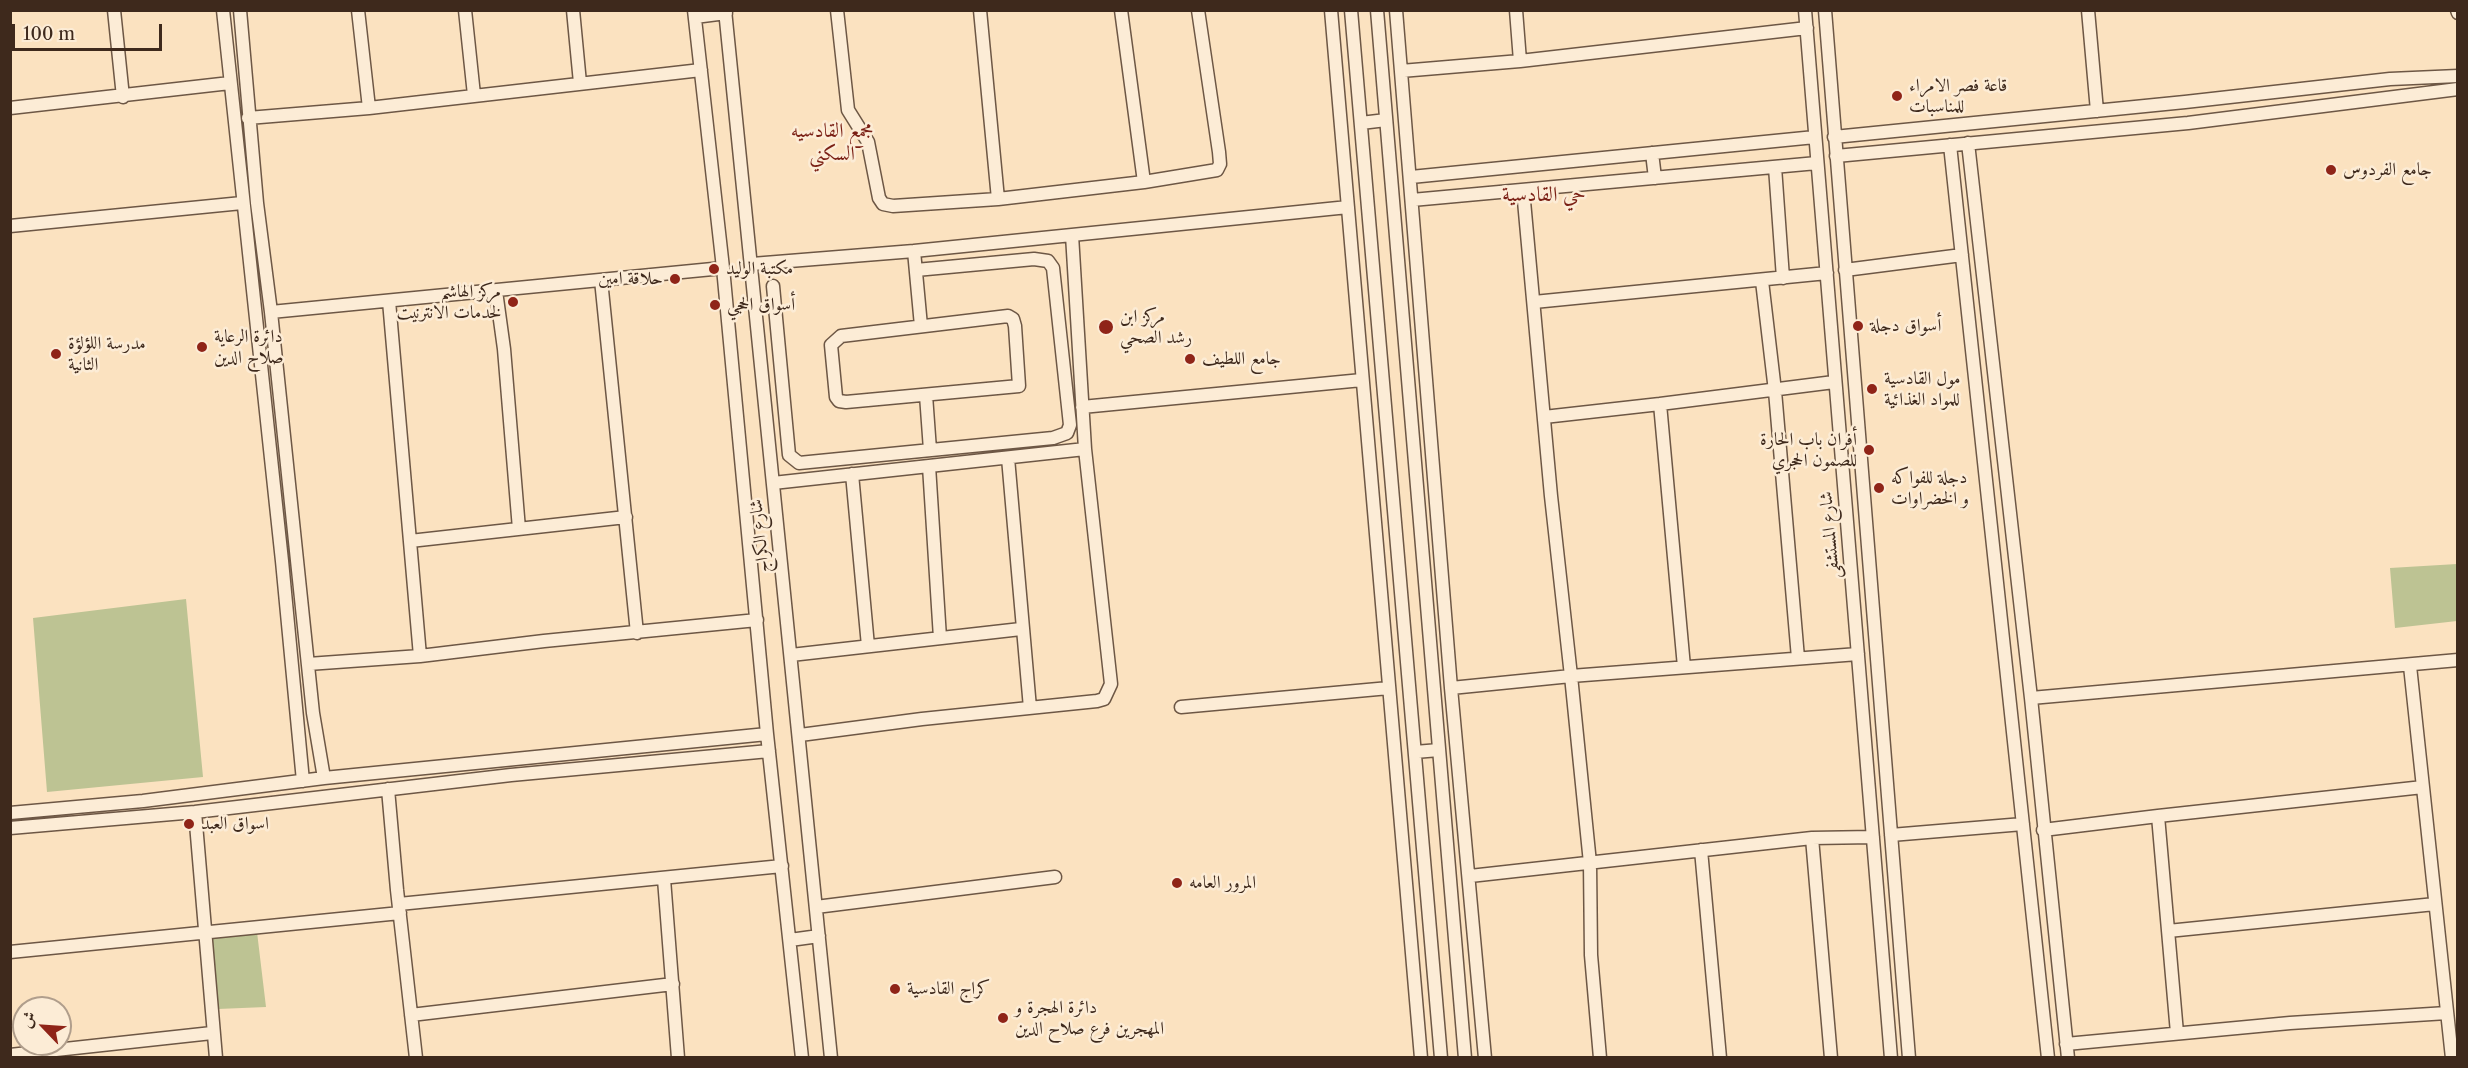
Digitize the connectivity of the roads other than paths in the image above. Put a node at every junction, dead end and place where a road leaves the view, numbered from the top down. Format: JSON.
{"nodes":[{"id":1,"x":114,"y":10,"type":"edge"},
{"id":2,"x":223,"y":10,"type":"edge"},
{"id":3,"x":240,"y":10,"type":"edge"},
{"id":4,"x":358,"y":10,"type":"edge"},
{"id":5,"x":465,"y":10,"type":"edge"},
{"id":6,"x":573,"y":10,"type":"edge"},
{"id":7,"x":837,"y":10,"type":"edge"},
{"id":8,"x":980,"y":10,"type":"edge"},
{"id":9,"x":1121,"y":10,"type":"edge"},
{"id":10,"x":1198,"y":10,"type":"edge"},
{"id":11,"x":1331,"y":10,"type":"edge"},
{"id":12,"x":1352,"y":10,"type":"edge"},
{"id":13,"x":1377,"y":10,"type":"edge"},
{"id":14,"x":1396,"y":10,"type":"edge"},
{"id":15,"x":1516,"y":10,"type":"edge"},
{"id":16,"x":1805,"y":10,"type":"edge"},
{"id":17,"x":1825,"y":10,"type":"edge"},
{"id":18,"x":2088,"y":10,"type":"edge"},
{"id":19,"x":725,"y":12,"type":"edge"},
{"id":20,"x":694,"y":14,"type":"edge"},
{"id":21,"x":1807,"y":28,"type":"junction"},
{"id":22,"x":1520,"y":61,"type":"junction"},
{"id":23,"x":700,"y":70,"type":"junction"},
{"id":24,"x":1401,"y":71,"type":"junction"},
{"id":25,"x":2457,"y":77,"type":"edge"},
{"id":26,"x":230,"y":83,"type":"junction"},
{"id":27,"x":580,"y":83,"type":"junction"},
{"id":28,"x":2457,"y":84,"type":"edge"},
{"id":29,"x":2457,"y":89,"type":"edge"},
{"id":30,"x":474,"y":95,"type":"junction"},
{"id":31,"x":123,"y":97,"type":"junction"},
{"id":32,"x":2185,"y":102,"type":"junction"},
{"id":33,"x":10,"y":108,"type":"edge"},
{"id":34,"x":369,"y":108,"type":"junction"},
{"id":35,"x":2097,"y":111,"type":"junction"},
{"id":36,"x":2063,"y":114,"type":"junction"},
{"id":37,"x":248,"y":118,"type":"junction"},
{"id":38,"x":1386,"y":120,"type":"junction"},
{"id":39,"x":1361,"y":123,"type":"junction"},
{"id":40,"x":2188,"y":123,"type":"junction"},
{"id":41,"x":2064,"y":135,"type":"junction"},
{"id":42,"x":1815,"y":137,"type":"junction"},
{"id":43,"x":1834,"y":137,"type":"junction"},
{"id":44,"x":1968,"y":143,"type":"junction"},
{"id":45,"x":1950,"y":145,"type":"junction"},
{"id":46,"x":1652,"y":153,"type":"junction"},
{"id":47,"x":1836,"y":156,"type":"junction"},
{"id":48,"x":1817,"y":163,"type":"junction"},
{"id":49,"x":1775,"y":167,"type":"junction"},
{"id":50,"x":1411,"y":177,"type":"junction"},
{"id":51,"x":1655,"y":178,"type":"junction"},
{"id":52,"x":1144,"y":182,"type":"junction"},
{"id":53,"x":1523,"y":190,"type":"junction"},
{"id":54,"x":998,"y":199,"type":"junction"},
{"id":55,"x":1412,"y":200,"type":"junction"},
{"id":56,"x":242,"y":203,"type":"junction"},
{"id":57,"x":1348,"y":207,"type":"junction"},
{"id":58,"x":10,"y":226,"type":"edge"},
{"id":59,"x":1072,"y":235,"type":"junction"},
{"id":60,"x":914,"y":251,"type":"junction"},
{"id":61,"x":1962,"y":255,"type":"junction"},
{"id":62,"x":752,"y":264,"type":"junction"},
{"id":63,"x":723,"y":268,"type":"junction"},
{"id":64,"x":916,"y":270,"type":"junction"},
{"id":65,"x":1845,"y":270,"type":"junction"},
{"id":66,"x":1827,"y":273,"type":"junction"},
{"id":67,"x":1783,"y":278,"type":"junction"},
{"id":68,"x":601,"y":280,"type":"junction"},
{"id":69,"x":1762,"y":281,"type":"junction"},
{"id":70,"x":773,"y":286,"type":"dead end"},
{"id":71,"x":496,"y":291,"type":"junction"},
{"id":72,"x":389,"y":301,"type":"junction"},
{"id":73,"x":1534,"y":302,"type":"junction"},
{"id":74,"x":1377,"y":310,"type":"junction"},
{"id":75,"x":271,"y":312,"type":"junction"},
{"id":76,"x":1357,"y":313,"type":"junction"},
{"id":77,"x":921,"y":326,"type":"junction"},
{"id":78,"x":261,"y":372,"type":"junction"},
{"id":79,"x":277,"y":372,"type":"junction"},
{"id":80,"x":1362,"y":380,"type":"junction"},
{"id":81,"x":1834,"y":382,"type":"junction"},
{"id":82,"x":1775,"y":391,"type":"junction"},
{"id":83,"x":926,"y":395,"type":"junction"},
{"id":84,"x":280,"y":397,"type":"junction"},
{"id":85,"x":264,"y":398,"type":"junction"},
{"id":86,"x":1429,"y":404,"type":"junction"},
{"id":87,"x":1660,"y":404,"type":"junction"},
{"id":88,"x":1411,"y":406,"type":"junction"},
{"id":89,"x":1082,"y":407,"type":"junction"},
{"id":90,"x":1544,"y":417,"type":"junction"},
{"id":91,"x":1085,"y":449,"type":"junction"},
{"id":92,"x":930,"y":450,"type":"junction"},
{"id":93,"x":2002,"y":455,"type":"junction"},
{"id":94,"x":1983,"y":457,"type":"junction"},
{"id":95,"x":1008,"y":458,"type":"junction"},
{"id":96,"x":1862,"y":464,"type":"junction"},
{"id":97,"x":929,"y":466,"type":"junction"},
{"id":98,"x":1842,"y":466,"type":"junction"},
{"id":99,"x":852,"y":474,"type":"junction"},
{"id":100,"x":773,"y":483,"type":"junction"},
{"id":101,"x":626,"y":517,"type":"junction"},
{"id":102,"x":519,"y":529,"type":"junction"},
{"id":103,"x":410,"y":541,"type":"junction"},
{"id":104,"x":757,"y":620,"type":"junction"},
{"id":105,"x":1021,"y":629,"type":"junction"},
{"id":106,"x":637,"y":633,"type":"junction"},
{"id":107,"x":940,"y":638,"type":"junction"},
{"id":108,"x":868,"y":646,"type":"junction"},
{"id":109,"x":1858,"y":654,"type":"junction"},
{"id":110,"x":791,"y":655,"type":"junction"},
{"id":111,"x":420,"y":656,"type":"junction"},
{"id":112,"x":1798,"y":658,"type":"junction"},
{"id":113,"x":2457,"y":660,"type":"edge"},
{"id":114,"x":308,"y":664,"type":"junction"},
{"id":115,"x":2410,"y":666,"type":"junction"},
{"id":116,"x":1684,"y":667,"type":"junction"},
{"id":117,"x":1571,"y":676,"type":"junction"},
{"id":118,"x":1389,"y":688,"type":"junction"},
{"id":119,"x":1451,"y":688,"type":"junction"},
{"id":120,"x":2031,"y":698,"type":"junction"},
{"id":121,"x":1181,"y":707,"type":"dead end"},
{"id":122,"x":1030,"y":708,"type":"junction"},
{"id":123,"x":313,"y":713,"type":"junction"},
{"id":124,"x":297,"y":715,"type":"junction"},
{"id":125,"x":767,"y":734,"type":"junction"},
{"id":126,"x":800,"y":735,"type":"junction"},
{"id":127,"x":1439,"y":750,"type":"junction"},
{"id":128,"x":769,"y":752,"type":"junction"},
{"id":129,"x":1415,"y":752,"type":"junction"},
{"id":130,"x":509,"y":761,"type":"junction"},
{"id":131,"x":511,"y":775,"type":"junction"},
{"id":132,"x":324,"y":778,"type":"junction"},
{"id":133,"x":303,"y":781,"type":"junction"},
{"id":134,"x":2423,"y":787,"type":"junction"},
{"id":135,"x":388,"y":789,"type":"junction"},
{"id":136,"x":144,"y":801,"type":"junction"},
{"id":137,"x":195,"y":812,"type":"junction"},
{"id":138,"x":10,"y":813,"type":"edge"},
{"id":139,"x":2158,"y":816,"type":"junction"},
{"id":140,"x":144,"y":817,"type":"junction"},
{"id":141,"x":2023,"y":824,"type":"junction"},
{"id":142,"x":10,"y":828,"type":"edge"},
{"id":143,"x":2043,"y":830,"type":"junction"},
{"id":144,"x":1891,"y":836,"type":"junction"},
{"id":145,"x":1873,"y":837,"type":"junction"},
{"id":146,"x":1812,"y":838,"type":"junction"},
{"id":147,"x":1701,"y":850,"type":"junction"},
{"id":148,"x":1590,"y":863,"type":"junction"},
{"id":149,"x":782,"y":866,"type":"junction"},
{"id":150,"x":1470,"y":876,"type":"junction"},
{"id":151,"x":1055,"y":877,"type":"dead end"},
{"id":152,"x":664,"y":879,"type":"junction"},
{"id":153,"x":2050,"y":896,"type":"junction"},
{"id":154,"x":2031,"y":900,"type":"junction"},
{"id":155,"x":2436,"y":904,"type":"junction"},
{"id":156,"x":816,"y":907,"type":"junction"},
{"id":157,"x":399,"y":908,"type":"junction"},
{"id":158,"x":204,"y":931,"type":"junction"},
{"id":159,"x":2168,"y":931,"type":"junction"},
{"id":160,"x":819,"y":936,"type":"junction"},
{"id":161,"x":790,"y":940,"type":"junction"},
{"id":162,"x":1476,"y":948,"type":"junction"},
{"id":163,"x":1456,"y":950,"type":"junction"},
{"id":164,"x":10,"y":951,"type":"edge"},
{"id":165,"x":1432,"y":953,"type":"junction"},
{"id":166,"x":1412,"y":955,"type":"junction"},
{"id":167,"x":1901,"y":955,"type":"junction"},
{"id":168,"x":1883,"y":957,"type":"junction"},
{"id":169,"x":673,"y":984,"type":"junction"},
{"id":170,"x":2447,"y":1013,"type":"junction"},
{"id":171,"x":411,"y":1015,"type":"junction"},
{"id":172,"x":212,"y":1033,"type":"junction"},
{"id":173,"x":2177,"y":1033,"type":"junction"},
{"id":174,"x":2066,"y":1044,"type":"junction"},
{"id":175,"x":10,"y":1055,"type":"edge"},
{"id":176,"x":216,"y":1058,"type":"edge"},
{"id":177,"x":416,"y":1058,"type":"edge"},
{"id":178,"x":678,"y":1058,"type":"edge"},
{"id":179,"x":802,"y":1058,"type":"edge"},
{"id":180,"x":831,"y":1058,"type":"edge"},
{"id":181,"x":1421,"y":1058,"type":"edge"},
{"id":182,"x":1441,"y":1058,"type":"edge"},
{"id":183,"x":1465,"y":1058,"type":"edge"},
{"id":184,"x":1485,"y":1058,"type":"edge"},
{"id":185,"x":1600,"y":1058,"type":"edge"},
{"id":186,"x":1720,"y":1058,"type":"edge"},
{"id":187,"x":1831,"y":1058,"type":"edge"},
{"id":188,"x":1891,"y":1058,"type":"edge"},
{"id":189,"x":1909,"y":1058,"type":"edge"},
{"id":190,"x":2048,"y":1058,"type":"edge"},
{"id":191,"x":2068,"y":1058,"type":"edge"},
{"id":192,"x":2452,"y":1058,"type":"edge"}],
"edges":[{"from":1,"to":31,"type":"street"},
{"from":2,"to":26,"type":"street"},
{"from":3,"to":37,"type":"street"},
{"from":4,"to":34,"type":"street"},
{"from":5,"to":30,"type":"street"},
{"from":6,"to":27,"type":"street"},
{"from":7,"to":54,"type":"street"},
{"from":8,"to":54,"type":"street"},
{"from":9,"to":52,"type":"street"},
{"from":10,"to":52,"type":"street"},
{"from":11,"to":57,"type":"street"},
{"from":12,"to":39,"type":"street"},
{"from":13,"to":38,"type":"street"},
{"from":14,"to":24,"type":"street"},
{"from":15,"to":22,"type":"street"},
{"from":16,"to":21,"type":"street","name":"شارع المستشفى"},
{"from":17,"to":43,"type":"street","name":"شارع المستشفى"},
{"from":18,"to":35,"type":"street"},
{"from":19,"to":20,"type":"street"},
{"from":19,"to":62,"type":"street","name":"شارع الكراج"},
{"from":20,"to":23,"type":"street"},
{"from":21,"to":22,"type":"street"},
{"from":21,"to":42,"type":"street","name":"شارع المستشفى"},
{"from":22,"to":24,"type":"street"},
{"from":23,"to":27,"type":"street"},
{"from":23,"to":63,"type":"street"},
{"from":24,"to":50,"type":"street"},
{"from":25,"to":28,"type":"street"},
{"from":25,"to":32,"type":"street"},
{"from":26,"to":31,"type":"street"},
{"from":26,"to":56,"type":"street"},
{"from":27,"to":30,"type":"street"},
{"from":29,"to":40,"type":"street"},
{"from":30,"to":34,"type":"street"},
{"from":31,"to":33,"type":"street"},
{"from":32,"to":35,"type":"street"},
{"from":32,"to":40,"type":"street"},
{"from":34,"to":37,"type":"street"},
{"from":35,"to":36,"type":"street"},
{"from":36,"to":41,"type":"street"},
{"from":36,"to":43,"type":"street"},
{"from":37,"to":75,"type":"street"},
{"from":38,"to":39,"type":"street"},
{"from":38,"to":88,"type":"street"},
{"from":39,"to":74,"type":"street"},
{"from":40,"to":41,"type":"street"},
{"from":41,"to":44,"type":"street"},
{"from":42,"to":46,"type":"street"},
{"from":42,"to":48,"type":"street","name":"شارع المستشفى"},
{"from":43,"to":47,"type":"street","name":"شارع المستشفى"},
{"from":44,"to":45,"type":"street"},
{"from":44,"to":93,"type":"street"},
{"from":45,"to":47,"type":"street"},
{"from":45,"to":61,"type":"street"},
{"from":46,"to":50,"type":"street"},
{"from":46,"to":51,"type":"street"},
{"from":47,"to":65,"type":"street","name":"شارع المستشفى"},
{"from":48,"to":49,"type":"street"},
{"from":48,"to":66,"type":"street","name":"شارع المستشفى"},
{"from":49,"to":51,"type":"street"},
{"from":49,"to":67,"type":"street"},
{"from":50,"to":55,"type":"street"},
{"from":51,"to":53,"type":"street"},
{"from":52,"to":54,"type":"street"},
{"from":53,"to":55,"type":"street"},
{"from":53,"to":73,"type":"street"},
{"from":55,"to":86,"type":"street"},
{"from":56,"to":58,"type":"street"},
{"from":56,"to":78,"type":"street"},
{"from":57,"to":59,"type":"street"},
{"from":57,"to":76,"type":"street"},
{"from":59,"to":60,"type":"street"},
{"from":59,"to":89,"type":"street"},
{"from":60,"to":62,"type":"street"},
{"from":60,"to":64,"type":"street"},
{"from":61,"to":65,"type":"street"},
{"from":61,"to":94,"type":"street"},
{"from":62,"to":100,"type":"street","name":"شارع الكراج"},
{"from":63,"to":68,"type":"street"},
{"from":63,"to":104,"type":"street"},
{"from":64,"to":77,"type":"street"},
{"from":64,"to":92,"type":"street"},
{"from":65,"to":96,"type":"street","name":"شارع المستشفى"},
{"from":66,"to":67,"type":"street"},
{"from":66,"to":81,"type":"street","name":"شارع المستشفى"},
{"from":67,"to":69,"type":"street"},
{"from":68,"to":71,"type":"street"},
{"from":68,"to":101,"type":"street"},
{"from":69,"to":73,"type":"street"},
{"from":69,"to":82,"type":"street"},
{"from":70,"to":92,"type":"street"},
{"from":71,"to":72,"type":"street"},
{"from":71,"to":102,"type":"street"},
{"from":72,"to":75,"type":"street"},
{"from":72,"to":103,"type":"street"},
{"from":73,"to":90,"type":"street"},
{"from":74,"to":76,"type":"street"},
{"from":74,"to":129,"type":"street"},
{"from":75,"to":79,"type":"street"},
{"from":76,"to":80,"type":"street"},
{"from":77,"to":83,"type":"street"},
{"from":77,"to":83,"type":"street"},
{"from":78,"to":79,"type":"street"},
{"from":78,"to":85,"type":"street"},
{"from":79,"to":84,"type":"street"},
{"from":80,"to":89,"type":"street"},
{"from":80,"to":118,"type":"street"},
{"from":81,"to":82,"type":"street"},
{"from":81,"to":98,"type":"street","name":"شارع المستشفى"},
{"from":82,"to":87,"type":"street"},
{"from":82,"to":112,"type":"street"},
{"from":83,"to":92,"type":"street"},
{"from":84,"to":85,"type":"street"},
{"from":84,"to":114,"type":"street"},
{"from":85,"to":124,"type":"street"},
{"from":86,"to":88,"type":"street"},
{"from":86,"to":119,"type":"street"},
{"from":87,"to":90,"type":"street"},
{"from":87,"to":116,"type":"street"},
{"from":88,"to":127,"type":"street"},
{"from":89,"to":91,"type":"street"},
{"from":90,"to":117,"type":"street"},
{"from":91,"to":95,"type":"street"},
{"from":91,"to":122,"type":"street"},
{"from":93,"to":94,"type":"street"},
{"from":93,"to":120,"type":"street"},
{"from":94,"to":141,"type":"street"},
{"from":95,"to":97,"type":"street"},
{"from":95,"to":105,"type":"street"},
{"from":96,"to":98,"type":"street"},
{"from":96,"to":144,"type":"street","name":"شارع المستشفى"},
{"from":97,"to":99,"type":"street"},
{"from":97,"to":107,"type":"street"},
{"from":98,"to":109,"type":"street","name":"شارع المستشفى"},
{"from":99,"to":100,"type":"street"},
{"from":99,"to":108,"type":"street"},
{"from":100,"to":110,"type":"street","name":"شارع الكراج"},
{"from":101,"to":102,"type":"street"},
{"from":101,"to":106,"type":"street"},
{"from":102,"to":103,"type":"street"},
{"from":103,"to":111,"type":"street"},
{"from":104,"to":106,"type":"street"},
{"from":104,"to":125,"type":"street"},
{"from":105,"to":107,"type":"street"},
{"from":105,"to":122,"type":"street"},
{"from":106,"to":111,"type":"street"},
{"from":107,"to":108,"type":"street"},
{"from":108,"to":110,"type":"street"},
{"from":109,"to":112,"type":"street"},
{"from":109,"to":145,"type":"street","name":"شارع المستشفى"},
{"from":110,"to":126,"type":"street","name":"شارع الكراج"},
{"from":111,"to":114,"type":"street"},
{"from":112,"to":116,"type":"street"},
{"from":113,"to":115,"type":"street"},
{"from":114,"to":123,"type":"street"},
{"from":115,"to":120,"type":"street"},
{"from":115,"to":134,"type":"street"},
{"from":116,"to":117,"type":"street"},
{"from":117,"to":119,"type":"street"},
{"from":117,"to":148,"type":"street"},
{"from":118,"to":121,"type":"street"},
{"from":118,"to":166,"type":"street"},
{"from":119,"to":150,"type":"street"},
{"from":120,"to":143,"type":"street"},
{"from":122,"to":126,"type":"street"},
{"from":123,"to":124,"type":"street"},
{"from":123,"to":132,"type":"street"},
{"from":124,"to":133,"type":"street"},
{"from":125,"to":128,"type":"street"},
{"from":125,"to":130,"type":"street"},
{"from":126,"to":156,"type":"street","name":"شارع الكراج"},
{"from":127,"to":129,"type":"street"},
{"from":127,"to":163,"type":"street"},
{"from":128,"to":131,"type":"street"},
{"from":128,"to":149,"type":"street"},
{"from":129,"to":165,"type":"street"},
{"from":130,"to":131,"type":"street"},
{"from":130,"to":132,"type":"street"},
{"from":131,"to":135,"type":"street"},
{"from":132,"to":133,"type":"street"},
{"from":133,"to":136,"type":"street"},
{"from":134,"to":139,"type":"street"},
{"from":134,"to":155,"type":"street"},
{"from":135,"to":137,"type":"street"},
{"from":135,"to":157,"type":"street"},
{"from":136,"to":138,"type":"street"},
{"from":136,"to":140,"type":"street"},
{"from":137,"to":140,"type":"street"},
{"from":137,"to":158,"type":"street"},
{"from":139,"to":143,"type":"street"},
{"from":139,"to":159,"type":"street"},
{"from":140,"to":142,"type":"street"},
{"from":141,"to":144,"type":"street"},
{"from":141,"to":154,"type":"street"},
{"from":143,"to":153,"type":"street"},
{"from":144,"to":167,"type":"street","name":"شارع المستشفى"},
{"from":145,"to":146,"type":"street"},
{"from":145,"to":168,"type":"street","name":"شارع المستشفى"},
{"from":146,"to":147,"type":"street"},
{"from":146,"to":187,"type":"street"},
{"from":147,"to":148,"type":"street"},
{"from":147,"to":186,"type":"street"},
{"from":148,"to":150,"type":"street"},
{"from":148,"to":185,"type":"street"},
{"from":149,"to":152,"type":"street"},
{"from":149,"to":161,"type":"street"},
{"from":150,"to":162,"type":"street"},
{"from":151,"to":156,"type":"street"},
{"from":152,"to":157,"type":"street"},
{"from":152,"to":169,"type":"street"},
{"from":153,"to":154,"type":"street"},
{"from":153,"to":174,"type":"street"},
{"from":154,"to":190,"type":"street"},
{"from":155,"to":159,"type":"street"},
{"from":155,"to":170,"type":"street"},
{"from":156,"to":160,"type":"street","name":"شارع الكراج"},
{"from":157,"to":158,"type":"street"},
{"from":157,"to":171,"type":"street"},
{"from":158,"to":164,"type":"street"},
{"from":158,"to":172,"type":"street"},
{"from":159,"to":173,"type":"street"},
{"from":160,"to":161,"type":"street"},
{"from":160,"to":180,"type":"street","name":"شارع الكراج"},
{"from":161,"to":179,"type":"street"},
{"from":162,"to":163,"type":"street"},
{"from":162,"to":184,"type":"street"},
{"from":163,"to":183,"type":"street"},
{"from":165,"to":166,"type":"street"},
{"from":165,"to":182,"type":"street"},
{"from":166,"to":181,"type":"street"},
{"from":167,"to":168,"type":"street"},
{"from":167,"to":189,"type":"street","name":"شارع المستشفى"},
{"from":168,"to":188,"type":"street","name":"شارع المستشفى"},
{"from":169,"to":171,"type":"street"},
{"from":169,"to":178,"type":"street"},
{"from":170,"to":173,"type":"street"},
{"from":170,"to":192,"type":"street"},
{"from":171,"to":177,"type":"street"},
{"from":172,"to":175,"type":"street"},
{"from":172,"to":176,"type":"street"},
{"from":173,"to":174,"type":"street"},
{"from":174,"to":191,"type":"street"}]}
